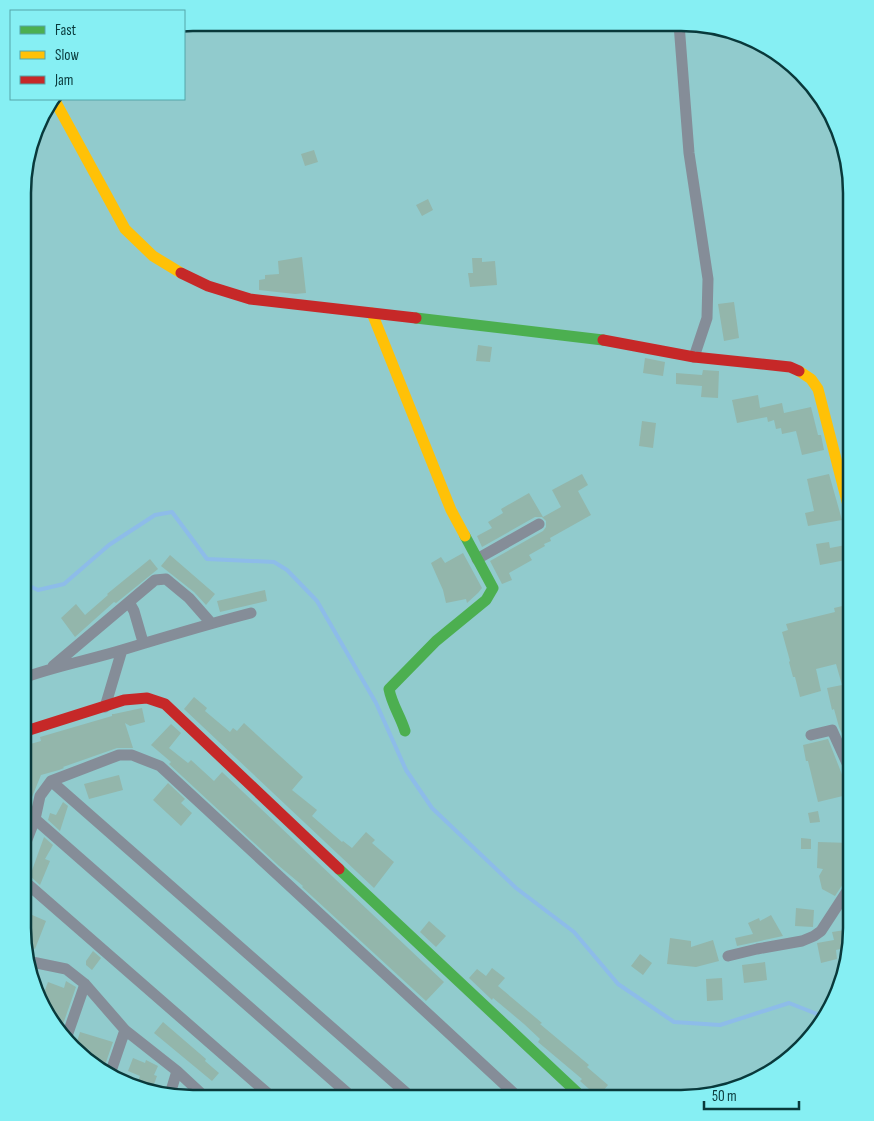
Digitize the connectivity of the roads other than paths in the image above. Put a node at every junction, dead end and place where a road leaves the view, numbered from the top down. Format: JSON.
{"nodes":[{"id":1,"x":680,"y":31,"type":"edge"},
{"id":2,"x":58,"y":106,"type":"edge"},
{"id":3,"x":372,"y":313,"type":"junction"},
{"id":4,"x":694,"y":357,"type":"junction"},
{"id":5,"x":843,"y":484,"type":"edge"},
{"id":6,"x":539,"y":524,"type":"dead end"},
{"id":7,"x":477,"y":559,"type":"junction"},
{"id":8,"x":129,"y":602,"type":"junction"},
{"id":9,"x":251,"y":612,"type":"dead end"},
{"id":10,"x":211,"y":623,"type":"junction"},
{"id":11,"x":143,"y":642,"type":"junction"},
{"id":12,"x":122,"y":650,"type":"junction"},
{"id":13,"x":51,"y":668,"type":"junction"},
{"id":14,"x":31,"y":675,"type":"edge"},
{"id":15,"x":105,"y":707,"type":"junction"},
{"id":16,"x":31,"y":730,"type":"edge"},
{"id":17,"x":405,"y":731,"type":"dead end"},
{"id":18,"x":811,"y":735,"type":"dead end"},
{"id":19,"x":842,"y":753,"type":"edge"},
{"id":20,"x":51,"y":781,"type":"junction"},
{"id":21,"x":35,"y":819,"type":"junction"},
{"id":22,"x":31,"y":829,"type":"edge"},
{"id":23,"x":31,"y":887,"type":"edge"},
{"id":24,"x":842,"y":899,"type":"edge"},
{"id":25,"x":728,"y":956,"type":"dead end"},
{"id":26,"x":37,"y":967,"type":"edge"},
{"id":27,"x":85,"y":984,"type":"junction"},
{"id":28,"x":69,"y":1030,"type":"edge"},
{"id":29,"x":125,"y":1030,"type":"junction"},
{"id":30,"x":112,"y":1067,"type":"edge"},
{"id":31,"x":177,"y":1071,"type":"junction"},
{"id":32,"x":172,"y":1088,"type":"edge"},
{"id":33,"x":196,"y":1089,"type":"edge"},
{"id":34,"x":262,"y":1089,"type":"edge"},
{"id":35,"x":343,"y":1089,"type":"edge"},
{"id":36,"x":402,"y":1089,"type":"edge"},
{"id":37,"x":509,"y":1089,"type":"edge"},
{"id":38,"x":573,"y":1089,"type":"edge"}],
"edges":[{"from":1,"to":4,"type":"street"},
{"from":2,"to":3,"type":"street"},
{"from":3,"to":4,"type":"street"},
{"from":3,"to":7,"type":"street"},
{"from":4,"to":5,"type":"street"},
{"from":6,"to":7,"type":"street"},
{"from":7,"to":17,"type":"street"},
{"from":8,"to":10,"type":"street"},
{"from":8,"to":11,"type":"street"},
{"from":8,"to":13,"type":"street"},
{"from":9,"to":10,"type":"street"},
{"from":10,"to":11,"type":"street"},
{"from":11,"to":12,"type":"street"},
{"from":12,"to":13,"type":"street"},
{"from":12,"to":15,"type":"street"},
{"from":13,"to":14,"type":"street"},
{"from":15,"to":16,"type":"street"},
{"from":15,"to":38,"type":"street"},
{"from":18,"to":19,"type":"street"},
{"from":20,"to":21,"type":"street"},
{"from":20,"to":36,"type":"street"},
{"from":20,"to":37,"type":"street"},
{"from":21,"to":22,"type":"street"},
{"from":21,"to":35,"type":"street"},
{"from":23,"to":34,"type":"street"},
{"from":24,"to":25,"type":"street"},
{"from":26,"to":27,"type":"street"},
{"from":27,"to":28,"type":"street"},
{"from":27,"to":29,"type":"street"},
{"from":29,"to":30,"type":"street"},
{"from":29,"to":31,"type":"street"},
{"from":31,"to":32,"type":"street"},
{"from":31,"to":33,"type":"street"}]}
